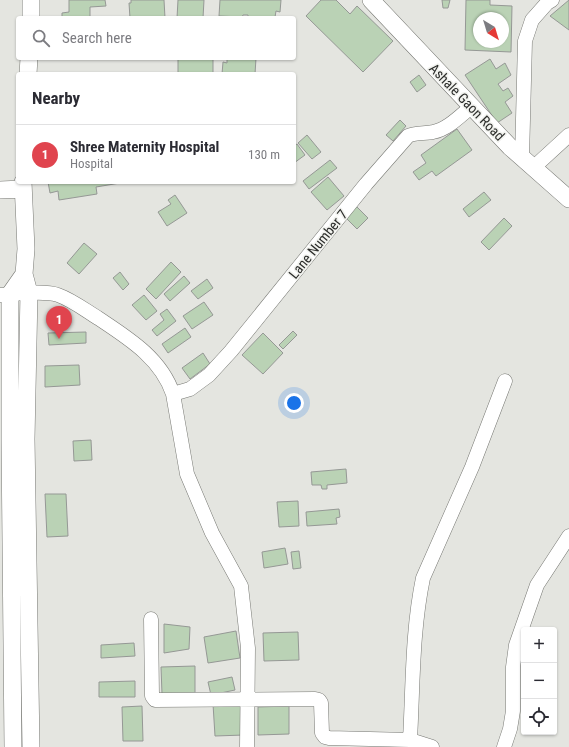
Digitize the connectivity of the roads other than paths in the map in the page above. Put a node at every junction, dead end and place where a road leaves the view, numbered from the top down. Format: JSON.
{"nodes":[{"id":1,"x":32,"y":0,"type":"edge"},
{"id":2,"x":371,"y":0,"type":"edge"},
{"id":3,"x":552,"y":0,"type":"edge"},
{"id":4,"x":31,"y":16,"type":"edge"},
{"id":5,"x":29,"y":60,"type":"edge"},
{"id":6,"x":28,"y":72,"type":"edge"},
{"id":7,"x":471,"y":107,"type":"junction"},
{"id":8,"x":569,"y":135,"type":"edge"},
{"id":9,"x":528,"y":163,"type":"junction"},
{"id":10,"x":22,"y":185,"type":"edge"},
{"id":11,"x":0,"y":190,"type":"edge"},
{"id":12,"x":569,"y":199,"type":"edge"},
{"id":13,"x":24,"y":274,"type":"junction"},
{"id":14,"x":29,"y":293,"type":"junction"},
{"id":15,"x":5,"y":295,"type":"edge"},
{"id":16,"x":504,"y":381,"type":"dead end"},
{"id":17,"x":173,"y":394,"type":"junction"},
{"id":18,"x":18,"y":439,"type":"junction"},
{"id":19,"x":569,"y":536,"type":"edge"},
{"id":20,"x":151,"y":619,"type":"dead end"},
{"id":21,"x":248,"y":700,"type":"junction"},
{"id":22,"x":410,"y":740,"type":"junction"},
{"id":23,"x":13,"y":747,"type":"edge"},
{"id":24,"x":31,"y":747,"type":"edge"},
{"id":25,"x":247,"y":747,"type":"edge"},
{"id":26,"x":432,"y":747,"type":"edge"},
{"id":27,"x":504,"y":747,"type":"edge"}],
"edges":[{"from":1,"to":4,"type":"street"},
{"from":2,"to":7,"type":"street","name":"Ashale Gaon Road"},
{"from":3,"to":9,"type":"street"},
{"from":5,"to":6,"type":"street"},
{"from":7,"to":9,"type":"street","name":"Ashale Gaon Road"},
{"from":7,"to":17,"type":"street","name":"Lane Number 7"},
{"from":8,"to":9,"type":"street"},
{"from":9,"to":12,"type":"street","name":"Ashale Gaon Road"},
{"from":10,"to":11,"type":"street"},
{"from":10,"to":13,"type":"street"},
{"from":13,"to":14,"type":"street"},
{"from":13,"to":15,"type":"street"},
{"from":14,"to":15,"type":"street"},
{"from":14,"to":17,"type":"street"},
{"from":14,"to":18,"type":"street"},
{"from":15,"to":18,"type":"street"},
{"from":16,"to":22,"type":"street"},
{"from":17,"to":21,"type":"street"},
{"from":18,"to":23,"type":"street"},
{"from":18,"to":24,"type":"street"},
{"from":19,"to":27,"type":"street"},
{"from":20,"to":21,"type":"street"},
{"from":21,"to":22,"type":"street"},
{"from":21,"to":25,"type":"street"},
{"from":22,"to":26,"type":"street"}]}
